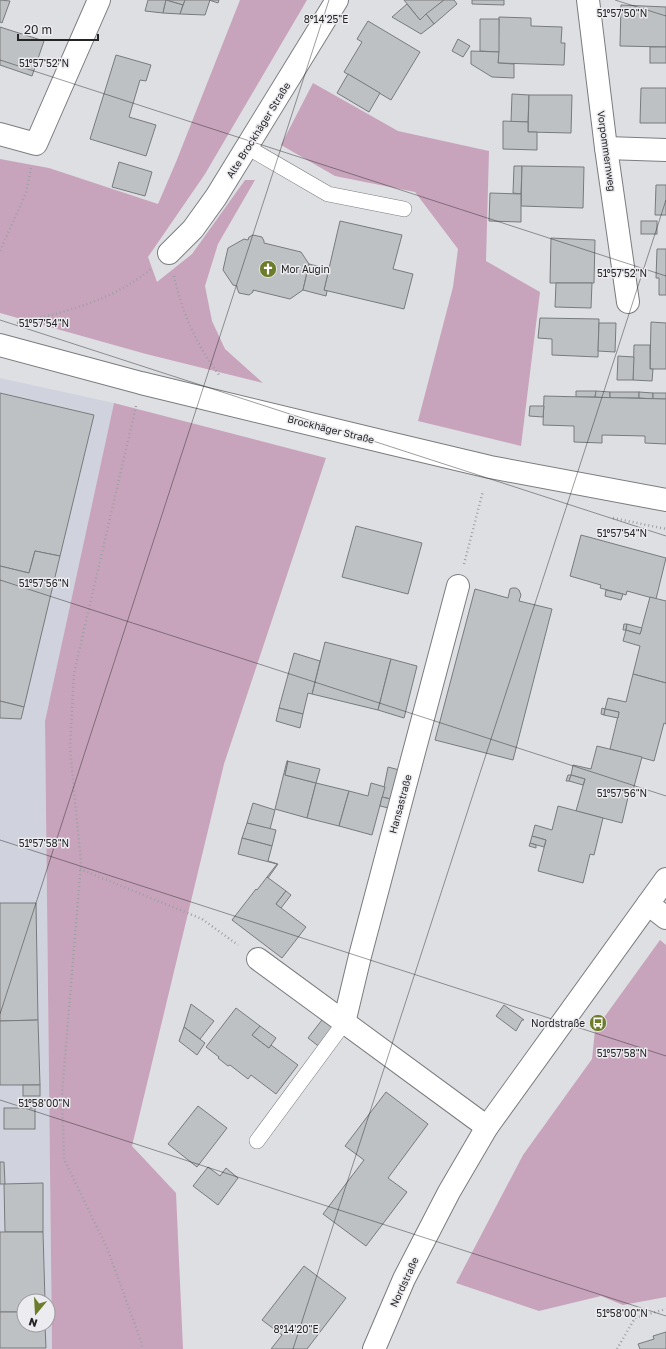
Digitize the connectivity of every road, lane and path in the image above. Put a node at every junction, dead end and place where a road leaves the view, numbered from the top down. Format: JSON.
{"nodes":[{"id":1,"x":99,"y":0,"type":"edge"},
{"id":2,"x":337,"y":0,"type":"edge"},
{"id":3,"x":588,"y":0,"type":"edge"},
{"id":4,"x":0,"y":134,"type":"edge"},
{"id":5,"x":36,"y":144,"type":"junction"},
{"id":6,"x":247,"y":147,"type":"junction"},
{"id":7,"x":606,"y":148,"type":"junction"},
{"id":8,"x":666,"y":150,"type":"edge"},
{"id":9,"x":404,"y":208,"type":"dead end"},
{"id":10,"x":0,"y":251,"type":"edge"},
{"id":11,"x":169,"y":253,"type":"junction"},
{"id":12,"x":628,"y":302,"type":"dead end"},
{"id":13,"x":10,"y":324,"type":"dead end"},
{"id":14,"x":0,"y":344,"type":"edge"},
{"id":15,"x":224,"y":380,"type":"dead end"},
{"id":16,"x":141,"y":383,"type":"junction"},
{"id":17,"x":490,"y":467,"type":"junction"},
{"id":18,"x":666,"y":500,"type":"edge"},
{"id":19,"x":458,"y":586,"type":"joint"},
{"id":20,"x":80,"y":869,"type":"junction"},
{"id":21,"x":666,"y":879,"type":"edge"},
{"id":22,"x":648,"y":904,"type":"junction"},
{"id":23,"x":666,"y":918,"type":"edge"},
{"id":24,"x":258,"y":959,"type":"joint"},
{"id":25,"x":344,"y":1023,"type":"junction"},
{"id":26,"x":487,"y":1127,"type":"junction"},
{"id":27,"x":258,"y":1141,"type":"dead end"},
{"id":28,"x":666,"y":1309,"type":"edge"},
{"id":29,"x":141,"y":1349,"type":"edge"},
{"id":30,"x":374,"y":1349,"type":"edge"},
{"id":31,"x":617,"y":1349,"type":"edge"}],
"edges":[{"from":1,"to":5,"type":"street"},
{"from":2,"to":6,"type":"street","name":"Alte Brockhäger Straße"},
{"from":3,"to":7,"type":"street","name":"Vorpommernweg"},
{"from":4,"to":5,"type":"street"},
{"from":5,"to":10,"type":"path"},
{"from":6,"to":9,"type":"lane"},
{"from":6,"to":11,"type":"street","name":"Alte Brockhäger Straße"},
{"from":7,"to":8,"type":"street"},
{"from":7,"to":12,"type":"street","name":"Vorpommernweg"},
{"from":11,"to":13,"type":"path"},
{"from":11,"to":15,"type":"path"},
{"from":14,"to":16,"type":"street","name":"Brockhäger Straße"},
{"from":16,"to":17,"type":"street","name":"Brockhäger Straße"},
{"from":16,"to":20,"type":"path"},
{"from":17,"to":18,"type":"street","name":"Brockhäger Straße"},
{"from":17,"to":19,"type":"path"},
{"from":19,"to":25,"type":"street","name":"Hansastraße"},
{"from":20,"to":24,"type":"path"},
{"from":20,"to":29,"type":"path"},
{"from":21,"to":22,"type":"street","name":"Nordstraße"},
{"from":22,"to":23,"type":"street"},
{"from":22,"to":26,"type":"street","name":"Nordstraße"},
{"from":24,"to":25,"type":"street"},
{"from":25,"to":26,"type":"street"},
{"from":25,"to":27,"type":"lane"},
{"from":26,"to":30,"type":"street","name":"Nordstraße"},
{"from":28,"to":31,"type":"path"}]}
